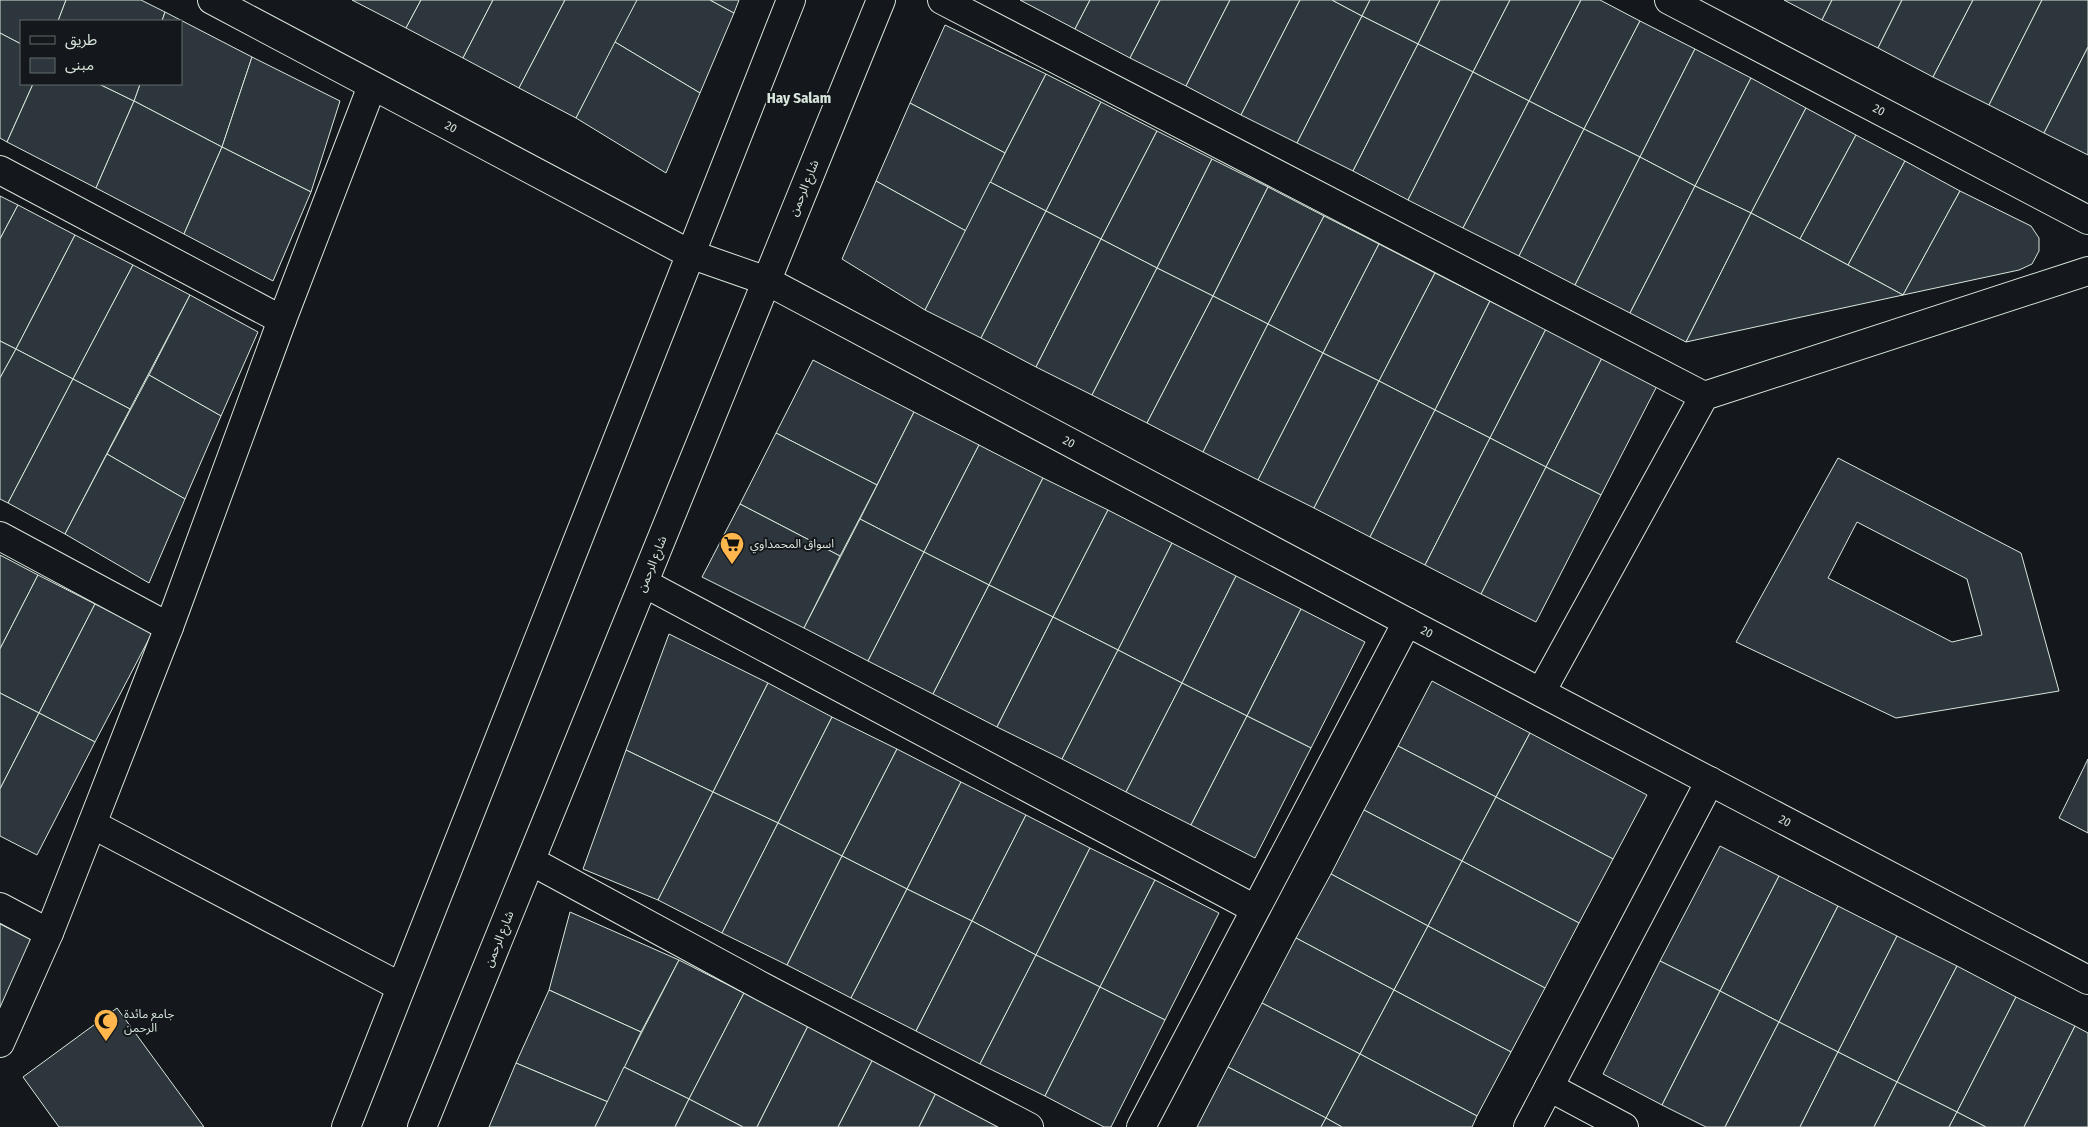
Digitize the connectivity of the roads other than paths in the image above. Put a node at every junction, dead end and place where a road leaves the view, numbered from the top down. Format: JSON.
{"nodes":[{"id":1,"x":212,"y":0,"type":"edge"},
{"id":2,"x":791,"y":0,"type":"edge"},
{"id":3,"x":881,"y":0,"type":"edge"},
{"id":4,"x":942,"y":0,"type":"edge"},
{"id":5,"x":1669,"y":0,"type":"edge"},
{"id":6,"x":372,"y":86,"type":"junction"},
{"id":7,"x":0,"y":170,"type":"edge"},
{"id":8,"x":2088,"y":220,"type":"edge"},
{"id":9,"x":690,"y":254,"type":"junction"},
{"id":10,"x":2088,"y":270,"type":"edge"},
{"id":11,"x":767,"y":280,"type":"junction"},
{"id":12,"x":282,"y":320,"type":"junction"},
{"id":13,"x":1704,"y":396,"type":"junction"},
{"id":14,"x":0,"y":536,"type":"edge"},
{"id":15,"x":644,"y":583,"type":"junction"},
{"id":16,"x":1407,"y":622,"type":"junction"},
{"id":17,"x":169,"y":626,"type":"junction"},
{"id":18,"x":1541,"y":692,"type":"junction"},
{"id":19,"x":1710,"y":781,"type":"junction"},
{"id":20,"x":92,"y":824,"type":"junction"},
{"id":21,"x":531,"y":861,"type":"junction"},
{"id":22,"x":0,"y":907,"type":"edge"},
{"id":23,"x":1255,"y":909,"type":"junction"},
{"id":24,"x":49,"y":933,"type":"junction"},
{"id":25,"x":2088,"y":980,"type":"edge"},
{"id":26,"x":401,"y":988,"type":"junction"},
{"id":27,"x":0,"y":1044,"type":"edge"},
{"id":28,"x":1549,"y":1087,"type":"junction"},
{"id":29,"x":346,"y":1127,"type":"edge"},
{"id":30,"x":422,"y":1127,"type":"edge"},
{"id":31,"x":1029,"y":1127,"type":"edge"},
{"id":32,"x":1141,"y":1127,"type":"edge"},
{"id":33,"x":1528,"y":1127,"type":"edge"},
{"id":34,"x":1624,"y":1127,"type":"edge"}],
"edges":[{"from":1,"to":6,"type":"street","name":"20"},
{"from":2,"to":9,"type":"street"},
{"from":3,"to":11,"type":"street","name":"شارع الرحمن"},
{"from":4,"to":13,"type":"street"},
{"from":5,"to":8,"type":"street","name":"20"},
{"from":6,"to":9,"type":"street","name":"20"},
{"from":6,"to":12,"type":"street"},
{"from":7,"to":12,"type":"street"},
{"from":9,"to":11,"type":"street","name":"20"},
{"from":9,"to":26,"type":"street"},
{"from":10,"to":13,"type":"street"},
{"from":11,"to":15,"type":"street","name":"شارع الرحمن"},
{"from":11,"to":16,"type":"street","name":"20"},
{"from":12,"to":17,"type":"street"},
{"from":13,"to":18,"type":"street"},
{"from":14,"to":17,"type":"street"},
{"from":15,"to":21,"type":"street","name":"شارع الرحمن"},
{"from":15,"to":23,"type":"street"},
{"from":16,"to":18,"type":"street","name":"20"},
{"from":16,"to":23,"type":"street"},
{"from":17,"to":20,"type":"street"},
{"from":18,"to":19,"type":"street","name":"20"},
{"from":19,"to":25,"type":"street","name":"20"},
{"from":19,"to":28,"type":"street"},
{"from":20,"to":24,"type":"street"},
{"from":20,"to":26,"type":"street"},
{"from":21,"to":30,"type":"street","name":"شارع الرحمن"},
{"from":21,"to":31,"type":"street"},
{"from":22,"to":24,"type":"street"},
{"from":23,"to":32,"type":"street"},
{"from":24,"to":27,"type":"street"},
{"from":26,"to":29,"type":"street"},
{"from":28,"to":33,"type":"street"},
{"from":28,"to":34,"type":"street"}]}
